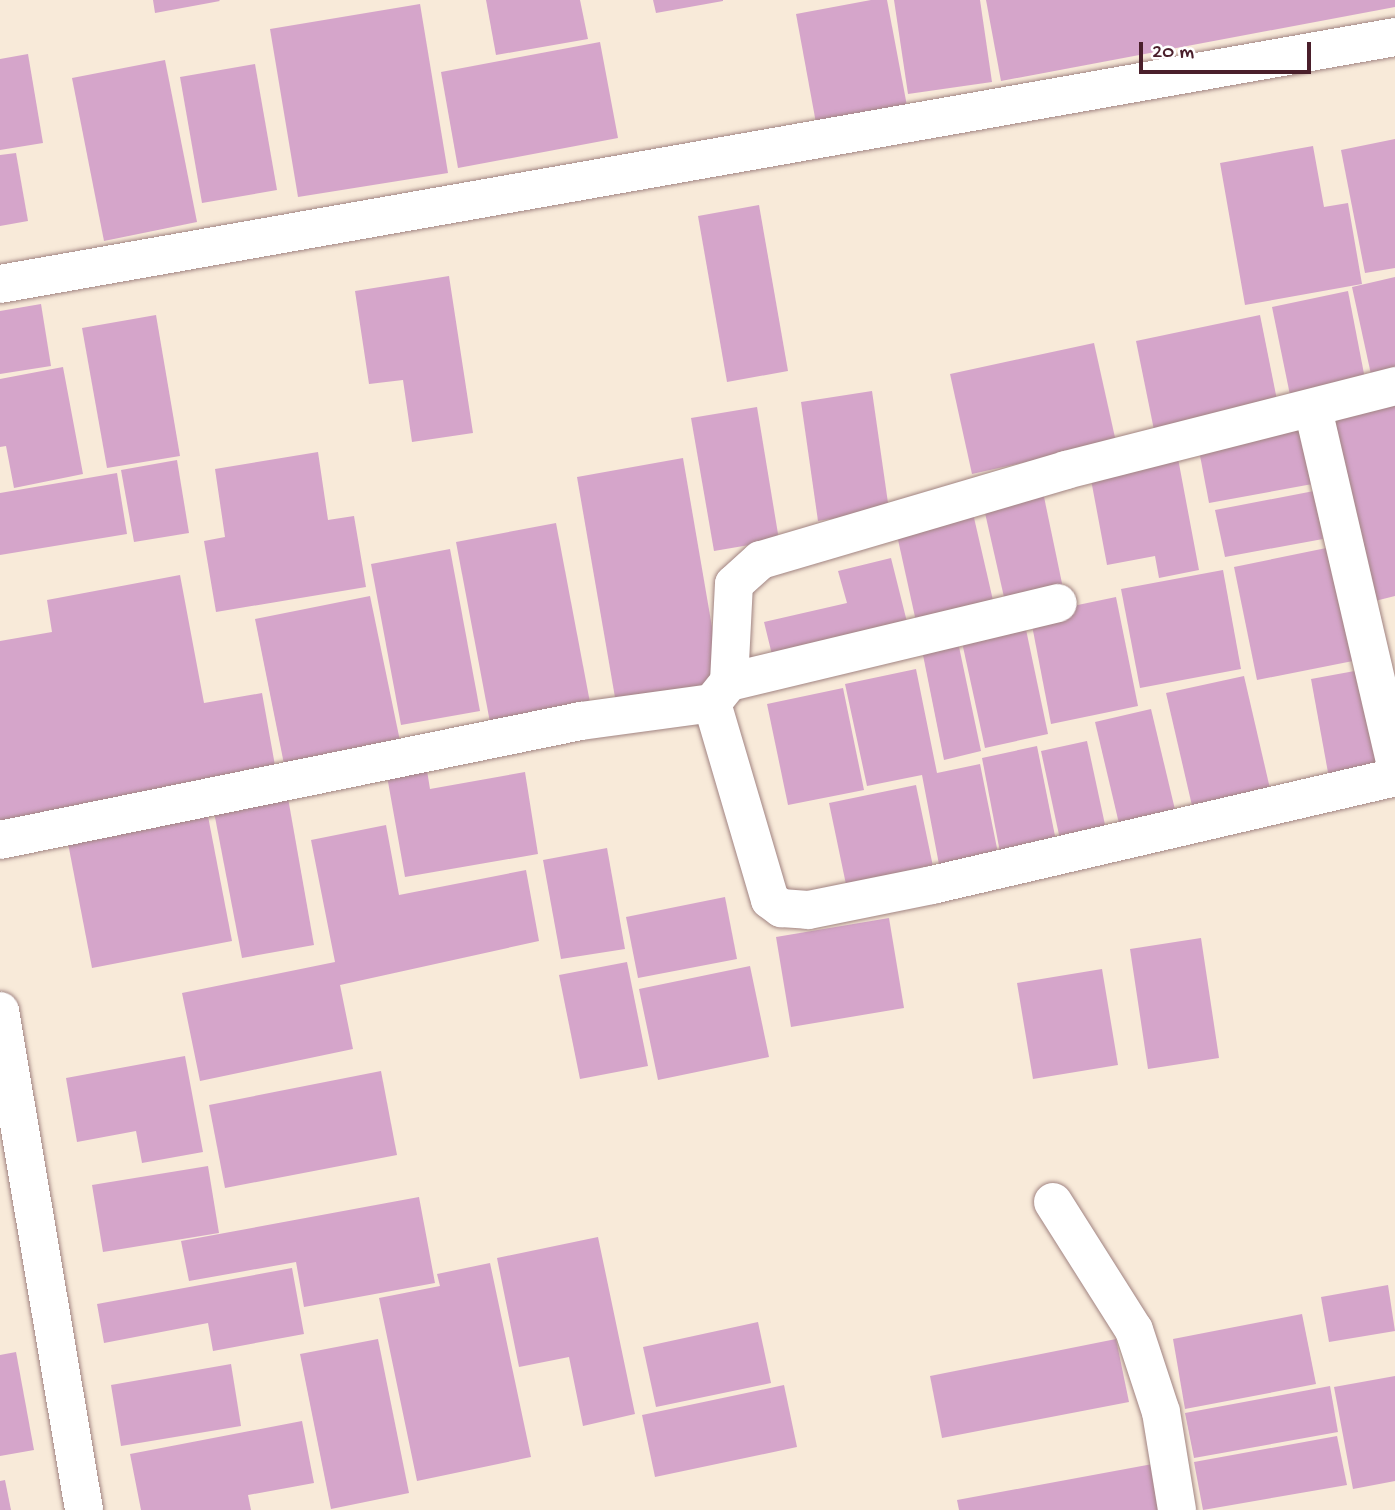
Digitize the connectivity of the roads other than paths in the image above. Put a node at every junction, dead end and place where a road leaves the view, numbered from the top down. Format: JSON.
{"nodes":[{"id":1,"x":1395,"y":37,"type":"edge"},
{"id":2,"x":0,"y":284,"type":"edge"},
{"id":3,"x":1395,"y":386,"type":"edge"},
{"id":4,"x":1313,"y":409,"type":"junction"},
{"id":5,"x":1058,"y":603,"type":"dead end"},
{"id":6,"x":721,"y":692,"type":"junction"},
{"id":7,"x":1395,"y":760,"type":"edge"},
{"id":8,"x":1395,"y":777,"type":"edge"},
{"id":9,"x":0,"y":840,"type":"edge"},
{"id":10,"x":0,"y":1011,"type":"edge"},
{"id":11,"x":1053,"y":1202,"type":"dead end"},
{"id":12,"x":84,"y":1510,"type":"edge"},
{"id":13,"x":1177,"y":1510,"type":"edge"}],
"edges":[{"from":1,"to":2,"type":"street"},
{"from":3,"to":4,"type":"street"},
{"from":4,"to":6,"type":"street"},
{"from":4,"to":7,"type":"street"},
{"from":5,"to":6,"type":"street"},
{"from":6,"to":8,"type":"street"},
{"from":6,"to":9,"type":"street"},
{"from":10,"to":12,"type":"street"},
{"from":11,"to":13,"type":"street"}]}
